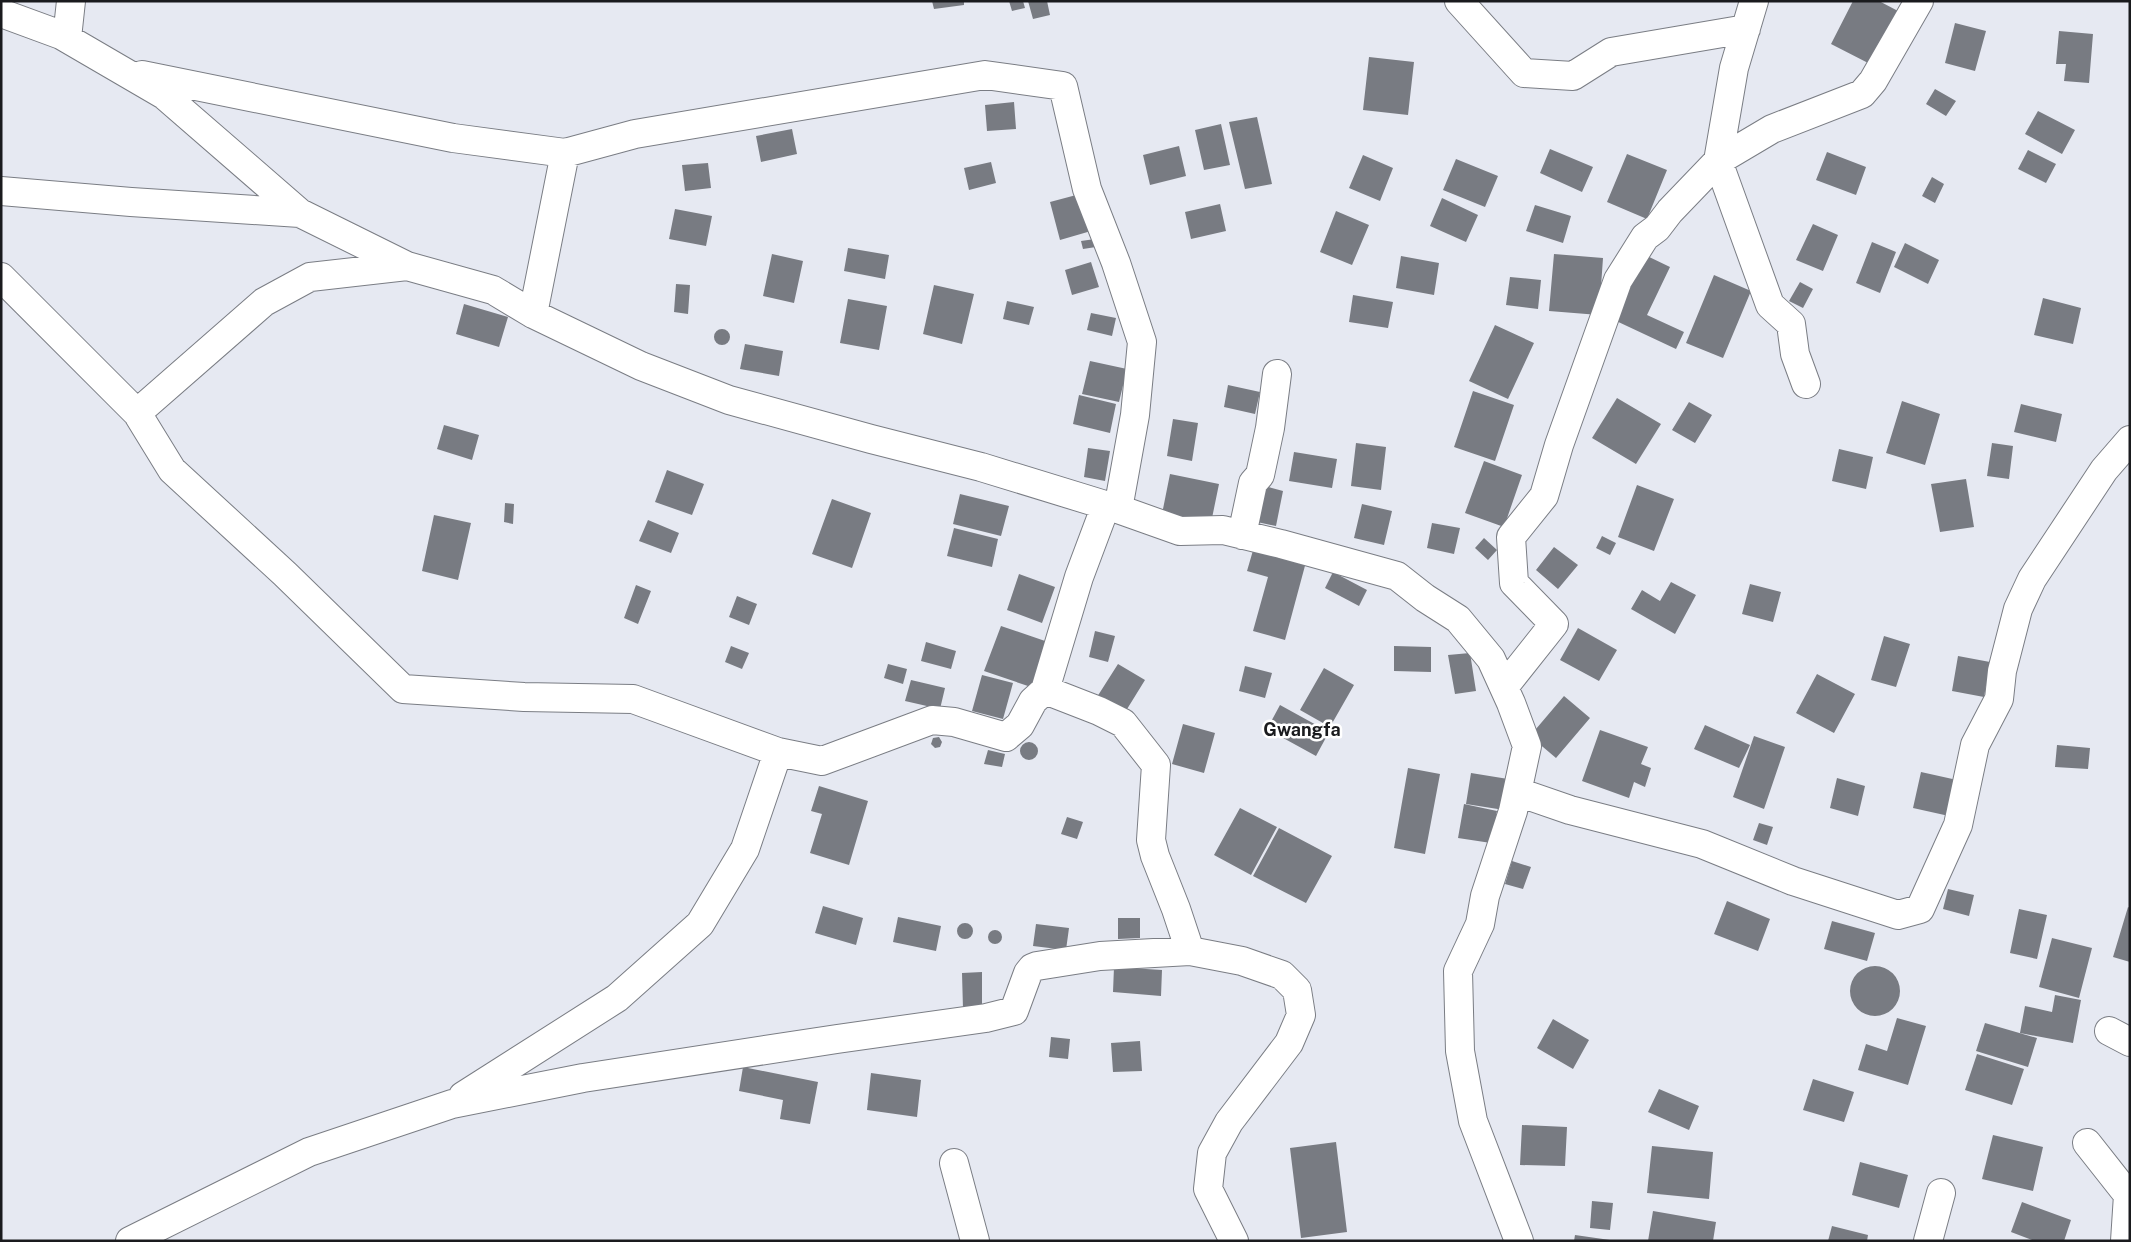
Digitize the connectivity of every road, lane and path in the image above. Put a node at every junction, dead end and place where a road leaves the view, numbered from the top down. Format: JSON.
{"nodes":[{"id":1,"x":71,"y":1,"type":"edge"},
{"id":2,"x":1459,"y":1,"type":"edge"},
{"id":3,"x":1754,"y":1,"type":"edge"},
{"id":4,"x":1919,"y":1,"type":"edge"},
{"id":5,"x":1,"y":13,"type":"edge"},
{"id":6,"x":1746,"y":29,"type":"junction"},
{"id":7,"x":66,"y":38,"type":"junction"},
{"id":8,"x":121,"y":71,"type":"junction"},
{"id":9,"x":565,"y":153,"type":"junction"},
{"id":10,"x":1718,"y":161,"type":"junction"},
{"id":11,"x":1,"y":191,"type":"edge"},
{"id":12,"x":300,"y":213,"type":"junction"},
{"id":13,"x":407,"y":266,"type":"junction"},
{"id":14,"x":1,"y":277,"type":"edge"},
{"id":15,"x":533,"y":314,"type":"junction"},
{"id":16,"x":1277,"y":374,"type":"dead end"},
{"id":17,"x":1806,"y":384,"type":"dead end"},
{"id":18,"x":137,"y":413,"type":"junction"},
{"id":19,"x":2130,"y":440,"type":"edge"},
{"id":20,"x":1112,"y":507,"type":"junction"},
{"id":21,"x":1242,"y":535,"type":"junction"},
{"id":22,"x":1504,"y":687,"type":"junction"},
{"id":23,"x":1045,"y":690,"type":"junction"},
{"id":24,"x":778,"y":752,"type":"junction"},
{"id":25,"x":1518,"y":792,"type":"junction"},
{"id":26,"x":1190,"y":951,"type":"junction"},
{"id":27,"x":452,"y":1104,"type":"junction"},
{"id":28,"x":2087,"y":1142,"type":"dead end"},
{"id":29,"x":954,"y":1163,"type":"dead end"},
{"id":30,"x":1941,"y":1193,"type":"dead end"},
{"id":31,"x":130,"y":1241,"type":"edge"},
{"id":32,"x":975,"y":1241,"type":"edge"},
{"id":33,"x":1234,"y":1241,"type":"edge"},
{"id":34,"x":1519,"y":1241,"type":"edge"},
{"id":35,"x":1928,"y":1241,"type":"edge"},
{"id":36,"x":2125,"y":1241,"type":"edge"}],
"edges":[{"from":1,"to":7,"type":"street"},
{"from":2,"to":6,"type":"street"},
{"from":3,"to":6,"type":"street"},
{"from":4,"to":10,"type":"street"},
{"from":5,"to":7,"type":"street"},
{"from":6,"to":10,"type":"street"},
{"from":7,"to":8,"type":"street"},
{"from":8,"to":9,"type":"street"},
{"from":8,"to":12,"type":"street"},
{"from":9,"to":15,"type":"street"},
{"from":9,"to":20,"type":"street"},
{"from":10,"to":17,"type":"street"},
{"from":10,"to":22,"type":"street"},
{"from":11,"to":12,"type":"street"},
{"from":12,"to":13,"type":"street"},
{"from":13,"to":15,"type":"street"},
{"from":13,"to":18,"type":"street"},
{"from":14,"to":18,"type":"street"},
{"from":15,"to":20,"type":"street"},
{"from":16,"to":21,"type":"street"},
{"from":18,"to":24,"type":"street"},
{"from":19,"to":25,"type":"street"},
{"from":20,"to":21,"type":"street"},
{"from":20,"to":23,"type":"street"},
{"from":21,"to":22,"type":"street"},
{"from":22,"to":25,"type":"street"},
{"from":23,"to":24,"type":"street"},
{"from":23,"to":26,"type":"street"},
{"from":24,"to":27,"type":"street"},
{"from":25,"to":34,"type":"street"},
{"from":26,"to":27,"type":"street"},
{"from":26,"to":33,"type":"street"},
{"from":27,"to":31,"type":"street"},
{"from":28,"to":36,"type":"street"},
{"from":29,"to":32,"type":"street"},
{"from":30,"to":35,"type":"street"}]}
